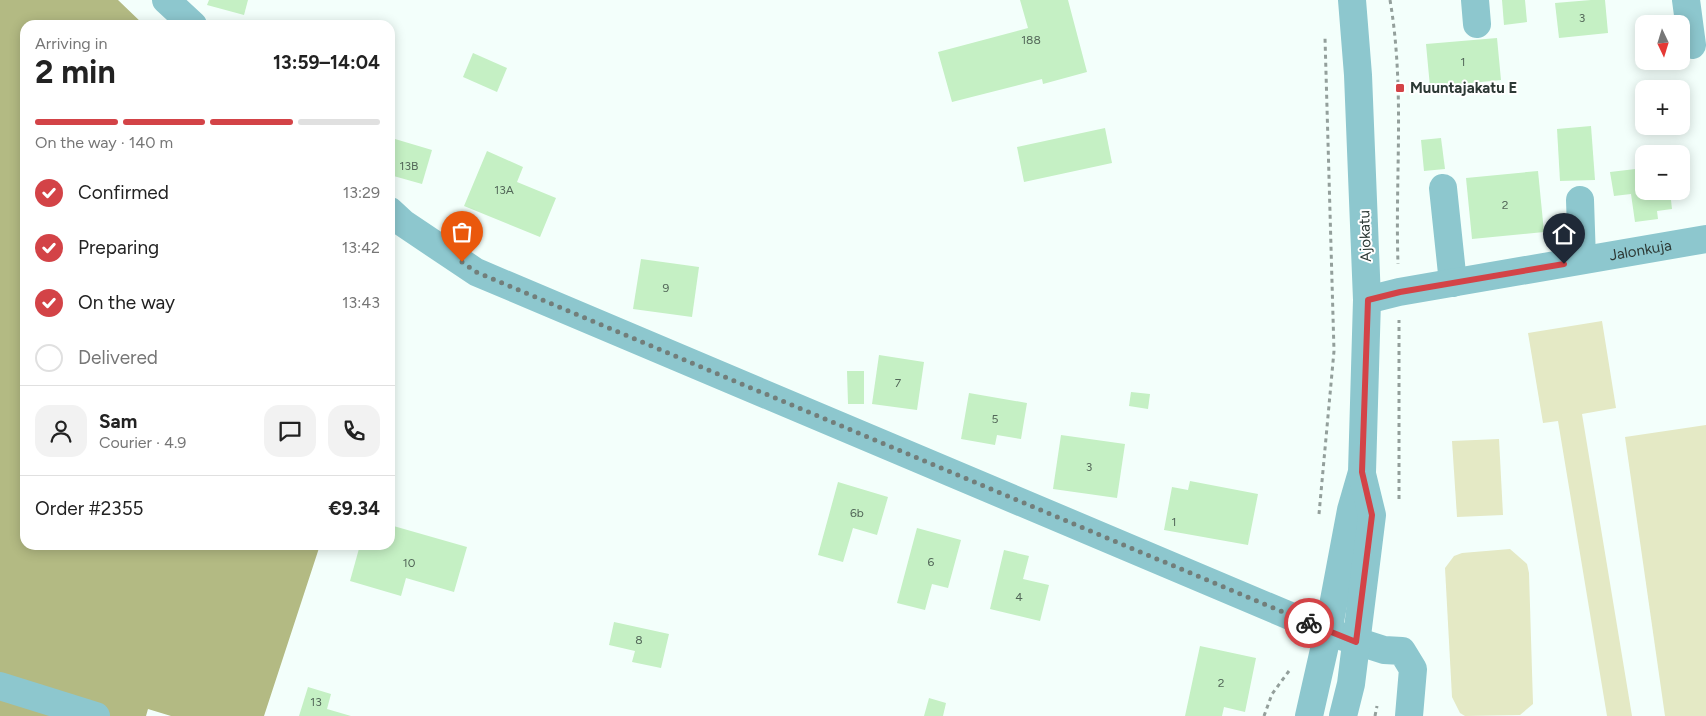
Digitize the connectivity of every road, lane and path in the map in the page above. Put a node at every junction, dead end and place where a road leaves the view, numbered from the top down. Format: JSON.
{"nodes":[{"id":1,"x":166,"y":0,"type":"edge"},
{"id":2,"x":1352,"y":0,"type":"edge"},
{"id":3,"x":1686,"y":0,"type":"edge"},
{"id":4,"x":187,"y":20,"type":"edge"},
{"id":5,"x":1324,"y":29,"type":"dead end"},
{"id":6,"x":1692,"y":46,"type":"dead end"},
{"id":7,"x":1443,"y":188,"type":"dead end"},
{"id":8,"x":1580,"y":200,"type":"dead end"},
{"id":9,"x":395,"y":216,"type":"edge"},
{"id":10,"x":1706,"y":239,"type":"edge"},
{"id":11,"x":1582,"y":260,"type":"junction"},
{"id":12,"x":1453,"y":283,"type":"junction"},
{"id":13,"x":1368,"y":300,"type":"junction"},
{"id":14,"x":1362,"y":472,"type":"junction"},
{"id":15,"x":1319,"y":518,"type":"dead end"},
{"id":16,"x":1328,"y":632,"type":"junction"},
{"id":17,"x":1356,"y":642,"type":"junction"},
{"id":18,"x":1292,"y":662,"type":"dead end"},
{"id":19,"x":1290,"y":670,"type":"junction"},
{"id":20,"x":1288,"y":679,"type":"dead end"},
{"id":21,"x":0,"y":686,"type":"edge"},
{"id":22,"x":96,"y":716,"type":"edge"},
{"id":23,"x":1264,"y":716,"type":"edge"},
{"id":24,"x":1309,"y":716,"type":"edge"},
{"id":25,"x":1343,"y":716,"type":"edge"},
{"id":26,"x":1409,"y":716,"type":"edge"}],
"edges":[{"from":1,"to":4,"type":"street"},
{"from":2,"to":13,"type":"street","name":"Ajokatu"},
{"from":3,"to":6,"type":"street"},
{"from":5,"to":15,"type":"path"},
{"from":7,"to":12,"type":"street"},
{"from":8,"to":11,"type":"street"},
{"from":9,"to":16,"type":"street"},
{"from":10,"to":11,"type":"street","name":"Jalonkuja"},
{"from":11,"to":12,"type":"street","name":"Jalonkuja"},
{"from":12,"to":13,"type":"street","name":"Jalonkuja"},
{"from":13,"to":14,"type":"street","name":"Ajokatu"},
{"from":14,"to":16,"type":"street","name":"Ajokatu"},
{"from":14,"to":17,"type":"street","name":"Ajokatu"},
{"from":16,"to":17,"type":"street"},
{"from":16,"to":24,"type":"street","name":"Ajokatu"},
{"from":17,"to":25,"type":"street","name":"Ajokatu"},
{"from":17,"to":26,"type":"street"},
{"from":18,"to":19,"type":"path"},
{"from":19,"to":20,"type":"path"},
{"from":19,"to":23,"type":"path"},
{"from":21,"to":22,"type":"street"}]}
